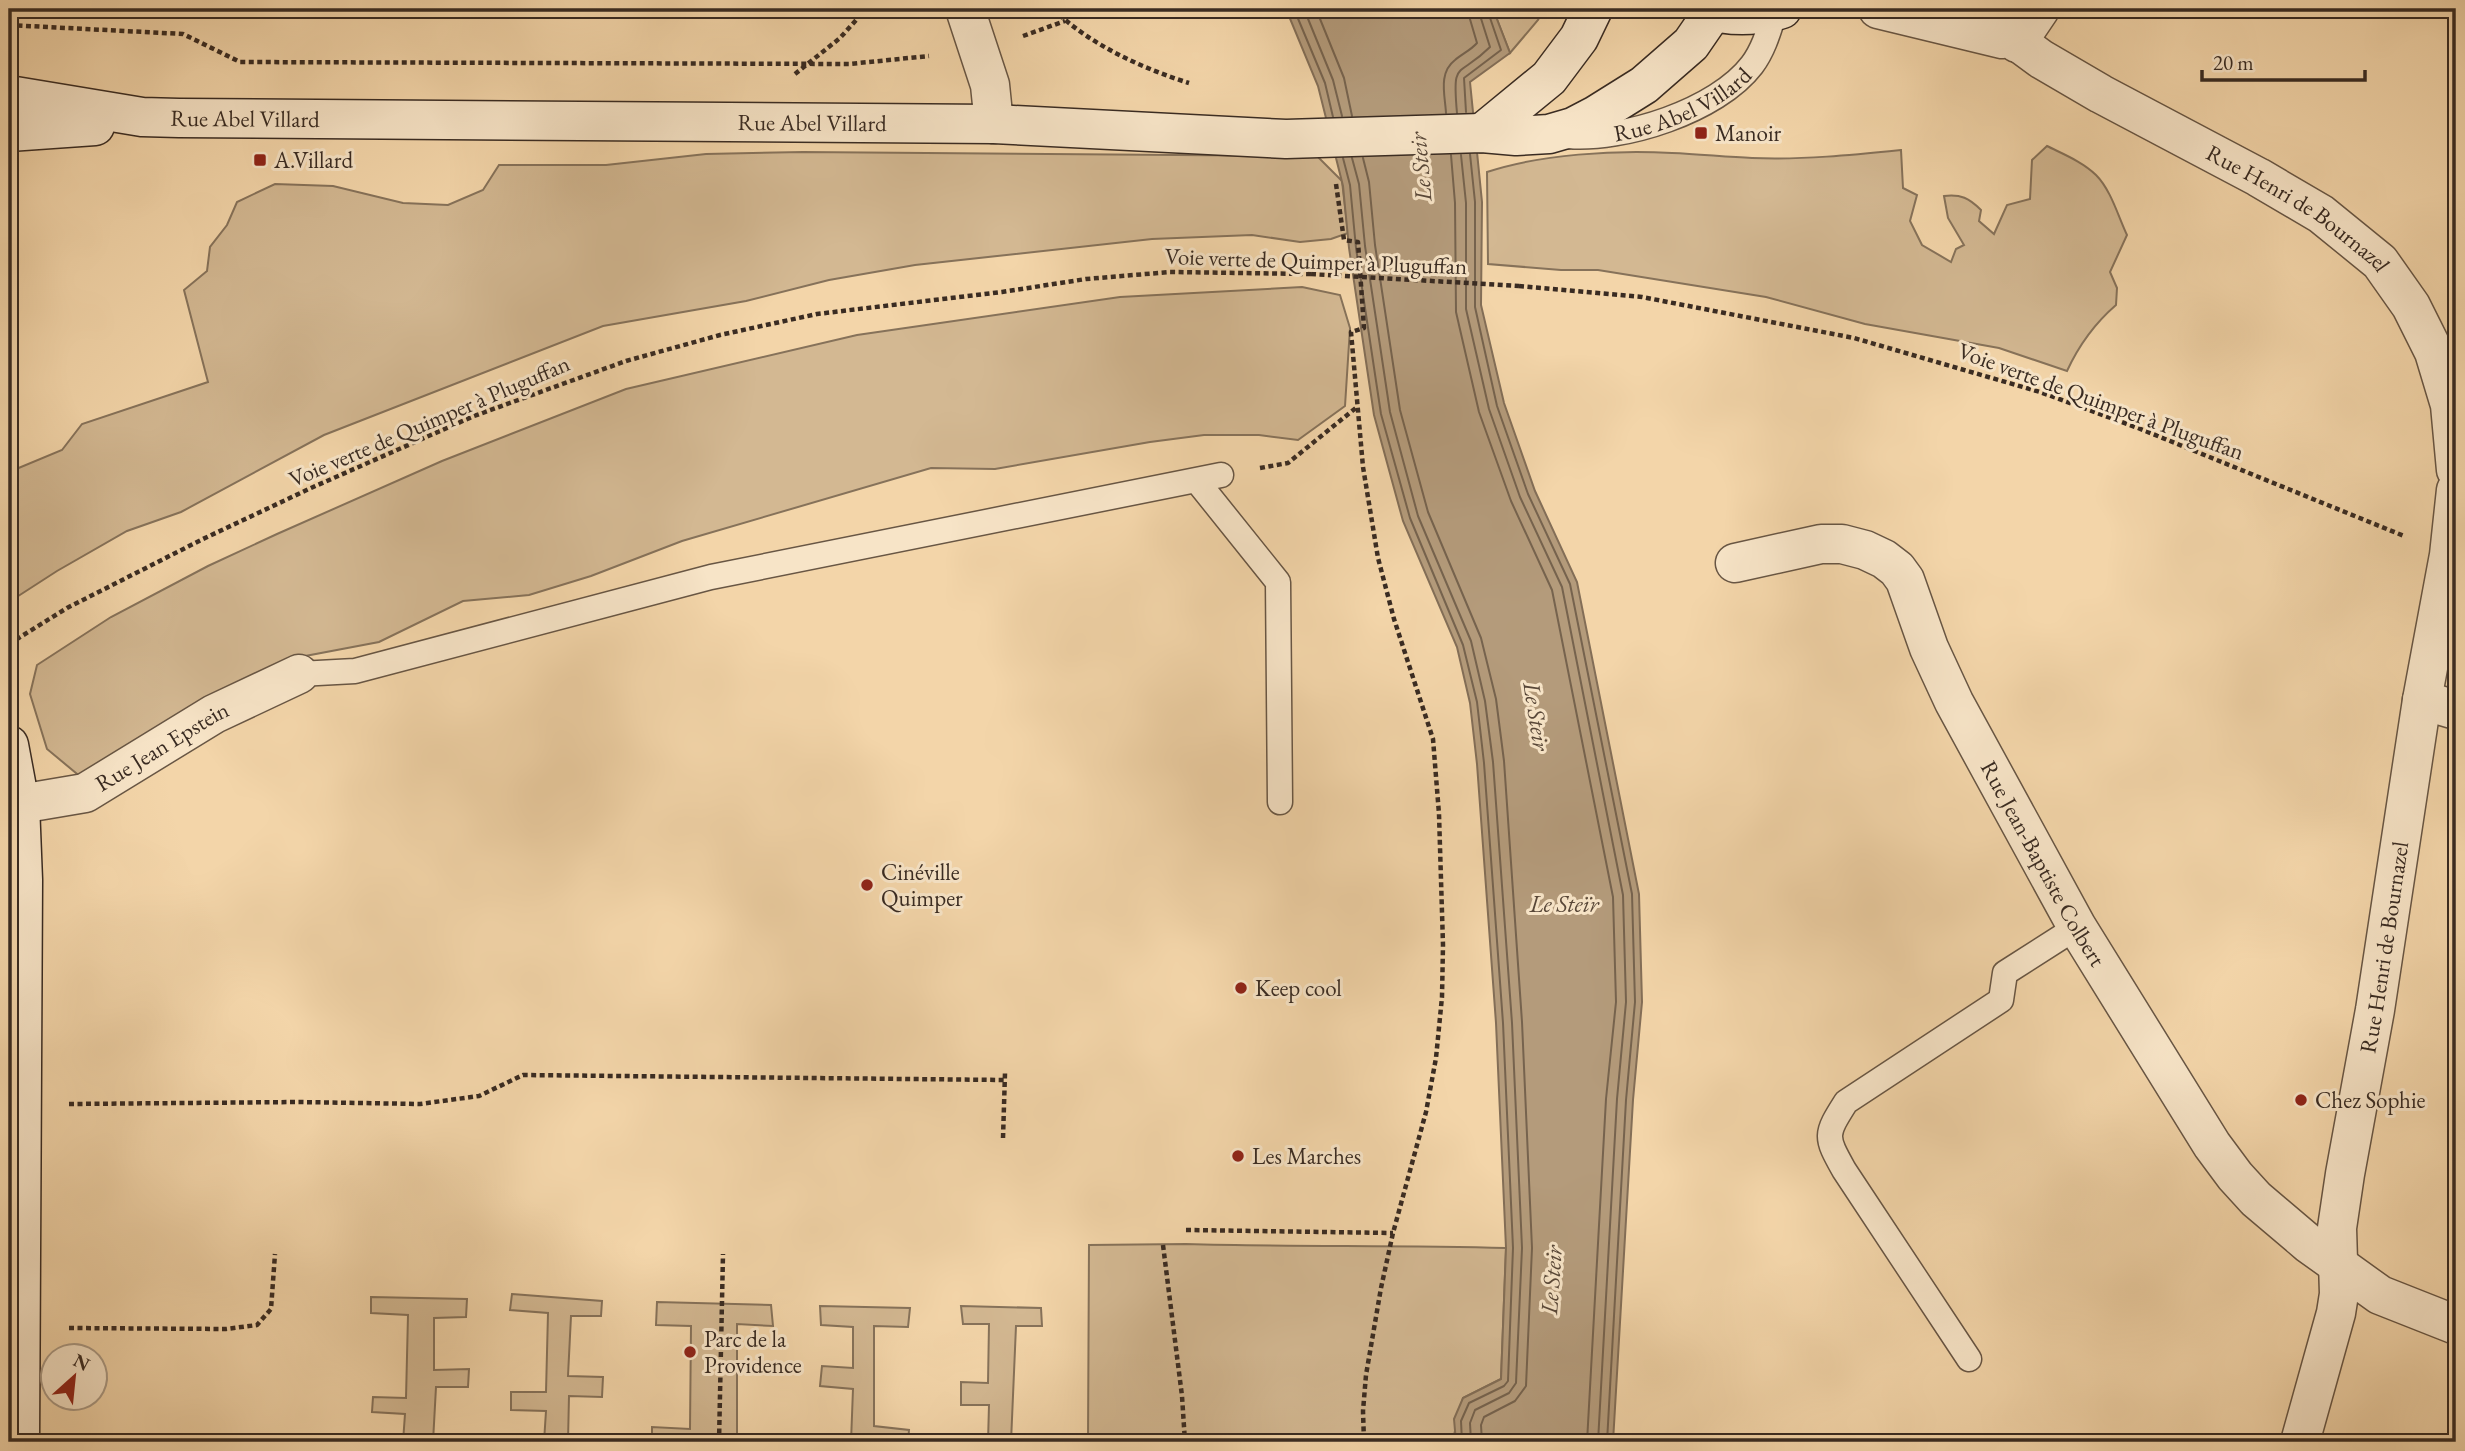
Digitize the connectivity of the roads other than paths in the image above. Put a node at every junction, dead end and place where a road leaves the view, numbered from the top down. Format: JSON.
{"nodes":[{"id":1,"x":965,"y":9,"type":"edge"},
{"id":2,"x":1593,"y":9,"type":"edge"},
{"id":3,"x":1878,"y":9,"type":"edge"},
{"id":4,"x":1973,"y":9,"type":"edge"},
{"id":5,"x":2040,"y":9,"type":"edge"},
{"id":6,"x":1779,"y":10,"type":"edge"},
{"id":7,"x":1708,"y":11,"type":"edge"},
{"id":8,"x":2017,"y":43,"type":"junction"},
{"id":9,"x":9,"y":94,"type":"edge"},
{"id":10,"x":142,"y":117,"type":"junction"},
{"id":11,"x":994,"y":124,"type":"junction"},
{"id":12,"x":9,"y":132,"type":"edge"},
{"id":13,"x":1482,"y":133,"type":"junction"},
{"id":14,"x":1549,"y":134,"type":"junction"},
{"id":15,"x":2456,"y":470,"type":"edge"},
{"id":16,"x":1221,"y":475,"type":"road end"},
{"id":17,"x":1197,"y":481,"type":"junction"},
{"id":18,"x":2456,"y":490,"type":"edge"},
{"id":19,"x":1735,"y":563,"type":"dead end"},
{"id":20,"x":299,"y":674,"type":"joint"},
{"id":21,"x":2439,"y":705,"type":"edge"},
{"id":22,"x":9,"y":745,"type":"edge"},
{"id":23,"x":1280,"y":802,"type":"dead end"},
{"id":24,"x":20,"y":804,"type":"junction"},
{"id":25,"x":2077,"y":927,"type":"junction"},
{"id":26,"x":2337,"y":1264,"type":"junction"},
{"id":27,"x":2456,"y":1325,"type":"edge"},
{"id":28,"x":1969,"y":1359,"type":"dead end"},
{"id":29,"x":20,"y":1442,"type":"edge"},
{"id":30,"x":2300,"y":1442,"type":"edge"}],
"edges":[{"from":1,"to":11,"type":"street"},
{"from":2,"to":13,"type":"street"},
{"from":3,"to":8,"type":"street","name":"Rue Henri de Bournazel"},
{"from":4,"to":8,"type":"street","name":"Rue Henri de Bournazel"},
{"from":5,"to":8,"type":"street"},
{"from":6,"to":7,"type":"street"},
{"from":6,"to":14,"type":"lane","name":"Rue Abel Villard"},
{"from":7,"to":14,"type":"street","name":"Rue Abel Villard"},
{"from":8,"to":15,"type":"street","name":"Rue Henri de Bournazel"},
{"from":9,"to":10,"type":"street","name":"Rue Abel Villard"},
{"from":10,"to":11,"type":"street","name":"Rue Abel Villard"},
{"from":10,"to":12,"type":"street","name":"Rue Abel Villard"},
{"from":11,"to":13,"type":"street","name":"Rue Abel Villard"},
{"from":13,"to":14,"type":"street","name":"Rue Abel Villard"},
{"from":16,"to":17,"type":"lane"},
{"from":17,"to":20,"type":"lane"},
{"from":17,"to":23,"type":"lane"},
{"from":18,"to":21,"type":"street","name":"Rue Henri de Bournazel"},
{"from":19,"to":25,"type":"street","name":"Rue Jean-Baptiste Colbert"},
{"from":20,"to":24,"type":"street","name":"Rue Jean Epstein"},
{"from":21,"to":26,"type":"street","name":"Rue Henri de Bournazel"},
{"from":22,"to":24,"type":"street"},
{"from":24,"to":29,"type":"street"},
{"from":25,"to":26,"type":"street","name":"Rue Jean-Baptiste Colbert"},
{"from":25,"to":28,"type":"lane"},
{"from":26,"to":27,"type":"street","name":"Rue Jean-Baptiste Colbert"},
{"from":26,"to":30,"type":"street","name":"Rue Henri de Bournazel"}]}
